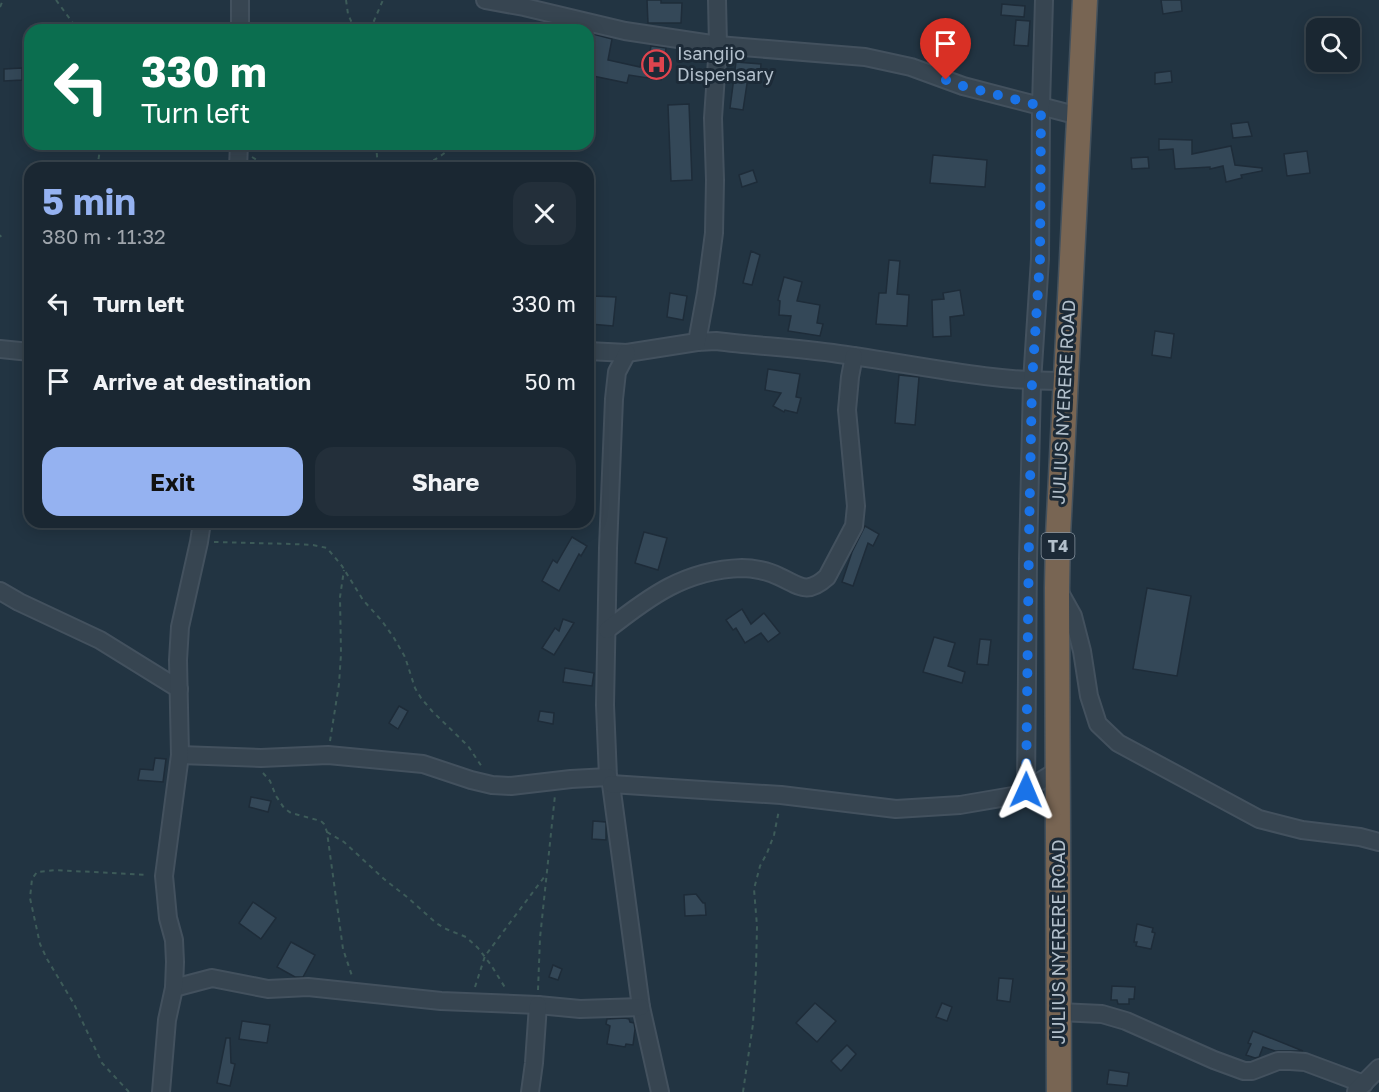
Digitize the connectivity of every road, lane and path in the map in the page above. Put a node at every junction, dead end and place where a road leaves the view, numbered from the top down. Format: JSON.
{"nodes":[{"id":1,"x":3,"y":0,"type":"edge"},
{"id":2,"x":56,"y":0,"type":"edge"},
{"id":3,"x":240,"y":0,"type":"edge"},
{"id":4,"x":346,"y":0,"type":"edge"},
{"id":5,"x":383,"y":0,"type":"edge"},
{"id":6,"x":485,"y":0,"type":"edge"},
{"id":7,"x":717,"y":0,"type":"edge"},
{"id":8,"x":1044,"y":0,"type":"edge"},
{"id":9,"x":1085,"y":0,"type":"edge"},
{"id":10,"x":0,"y":7,"type":"edge"},
{"id":11,"x":74,"y":24,"type":"edge"},
{"id":12,"x":240,"y":24,"type":"edge"},
{"id":13,"x":353,"y":24,"type":"edge"},
{"id":14,"x":373,"y":24,"type":"edge"},
{"id":15,"x":718,"y":45,"type":"junction"},
{"id":16,"x":1041,"y":106,"type":"junction"},
{"id":17,"x":1079,"y":116,"type":"junction"},
{"id":18,"x":448,"y":150,"type":"edge"},
{"id":19,"x":431,"y":162,"type":"edge"},
{"id":20,"x":698,"y":342,"type":"junction"},
{"id":21,"x":0,"y":349,"type":"edge"},
{"id":22,"x":24,"y":351,"type":"edge"},
{"id":23,"x":594,"y":351,"type":"edge"},
{"id":24,"x":608,"y":352,"type":"junction"},
{"id":25,"x":627,"y":353,"type":"junction"},
{"id":26,"x":854,"y":356,"type":"junction"},
{"id":27,"x":617,"y":372,"type":"junction"},
{"id":28,"x":1065,"y":381,"type":"junction"},
{"id":29,"x":1032,"y":382,"type":"junction"},
{"id":30,"x":201,"y":528,"type":"edge"},
{"id":31,"x":199,"y":542,"type":"junction"},
{"id":32,"x":344,"y":570,"type":"junction"},
{"id":33,"x":1057,"y":588,"type":"junction"},
{"id":34,"x":0,"y":591,"type":"edge"},
{"id":35,"x":607,"y":630,"type":"junction"},
{"id":36,"x":179,"y":689,"type":"junction"},
{"id":37,"x":180,"y":755,"type":"junction"},
{"id":38,"x":328,"y":755,"type":"junction"},
{"id":39,"x":250,"y":757,"type":"junction"},
{"id":40,"x":1058,"y":770,"type":"junction"},
{"id":41,"x":556,"y":780,"type":"junction"},
{"id":42,"x":610,"y":780,"type":"junction"},
{"id":43,"x":492,"y":784,"type":"junction"},
{"id":44,"x":1026,"y":790,"type":"junction"},
{"id":45,"x":781,"y":795,"type":"junction"},
{"id":46,"x":327,"y":832,"type":"junction"},
{"id":47,"x":1379,"y":842,"type":"edge"},
{"id":48,"x":547,"y":874,"type":"junction"},
{"id":49,"x":164,"y":876,"type":"junction"},
{"id":50,"x":485,"y":956,"type":"junction"},
{"id":51,"x":174,"y":988,"type":"junction"},
{"id":52,"x":358,"y":991,"type":"junction"},
{"id":53,"x":463,"y":1002,"type":"junction"},
{"id":54,"x":516,"y":1005,"type":"junction"},
{"id":55,"x":538,"y":1005,"type":"junction"},
{"id":56,"x":641,"y":1006,"type":"junction"},
{"id":57,"x":1059,"y":1012,"type":"junction"},
{"id":58,"x":1379,"y":1068,"type":"edge"},
{"id":59,"x":1360,"y":1088,"type":"edge"},
{"id":60,"x":129,"y":1092,"type":"edge"},
{"id":61,"x":161,"y":1092,"type":"edge"},
{"id":62,"x":530,"y":1092,"type":"edge"},
{"id":63,"x":660,"y":1092,"type":"edge"},
{"id":64,"x":743,"y":1092,"type":"edge"},
{"id":65,"x":1059,"y":1092,"type":"edge"}],
"edges":[{"from":1,"to":10,"type":"path"},
{"from":2,"to":11,"type":"path"},
{"from":3,"to":12,"type":"street"},
{"from":4,"to":13,"type":"path"},
{"from":5,"to":14,"type":"path"},
{"from":6,"to":15,"type":"street"},
{"from":7,"to":15,"type":"street"},
{"from":8,"to":16,"type":"street"},
{"from":9,"to":17,"type":"highway","name":"JULIUS NYERERE ROAD","number":"T4"},
{"from":15,"to":16,"type":"street"},
{"from":15,"to":20,"type":"street"},
{"from":16,"to":17,"type":"street"},
{"from":16,"to":29,"type":"street"},
{"from":17,"to":28,"type":"highway","name":"JULIUS NYERERE ROAD","number":"T4"},
{"from":18,"to":19,"type":"path"},
{"from":20,"to":25,"type":"street"},
{"from":20,"to":26,"type":"street"},
{"from":21,"to":22,"type":"street"},
{"from":23,"to":24,"type":"street"},
{"from":24,"to":25,"type":"street"},
{"from":24,"to":27,"type":"street"},
{"from":25,"to":27,"type":"street"},
{"from":26,"to":29,"type":"street"},
{"from":26,"to":35,"type":"street"},
{"from":27,"to":35,"type":"street"},
{"from":28,"to":29,"type":"street"},
{"from":28,"to":33,"type":"highway","name":"JULIUS NYERERE ROAD","number":"T4"},
{"from":29,"to":44,"type":"street"},
{"from":30,"to":31,"type":"street"},
{"from":31,"to":32,"type":"path"},
{"from":31,"to":36,"type":"street"},
{"from":32,"to":38,"type":"path"},
{"from":32,"to":43,"type":"path"},
{"from":33,"to":40,"type":"highway","name":"JULIUS NYERERE ROAD","number":"T4"},
{"from":33,"to":47,"type":"street"},
{"from":34,"to":36,"type":"street"},
{"from":35,"to":42,"type":"street"},
{"from":36,"to":37,"type":"street"},
{"from":37,"to":39,"type":"street"},
{"from":37,"to":49,"type":"street"},
{"from":38,"to":39,"type":"street"},
{"from":38,"to":43,"type":"street"},
{"from":39,"to":46,"type":"path"},
{"from":40,"to":44,"type":"street"},
{"from":40,"to":57,"type":"highway","name":"JULIUS NYERERE ROAD","number":"T4"},
{"from":41,"to":42,"type":"street"},
{"from":41,"to":43,"type":"street"},
{"from":41,"to":48,"type":"path"},
{"from":42,"to":45,"type":"street"},
{"from":42,"to":56,"type":"street"},
{"from":44,"to":45,"type":"street"},
{"from":45,"to":64,"type":"path"},
{"from":46,"to":50,"type":"path"},
{"from":46,"to":52,"type":"path"},
{"from":48,"to":50,"type":"path"},
{"from":48,"to":55,"type":"path"},
{"from":49,"to":51,"type":"street"},
{"from":49,"to":60,"type":"path"},
{"from":50,"to":53,"type":"path"},
{"from":50,"to":54,"type":"path"},
{"from":51,"to":52,"type":"street"},
{"from":51,"to":61,"type":"street"},
{"from":52,"to":53,"type":"street"},
{"from":53,"to":54,"type":"street"},
{"from":54,"to":55,"type":"street"},
{"from":55,"to":56,"type":"street"},
{"from":55,"to":62,"type":"street"},
{"from":56,"to":63,"type":"street"},
{"from":57,"to":59,"type":"street"},
{"from":57,"to":65,"type":"highway","name":"JULIUS NYERERE ROAD","number":"T4"},
{"from":58,"to":59,"type":"street"}]}
